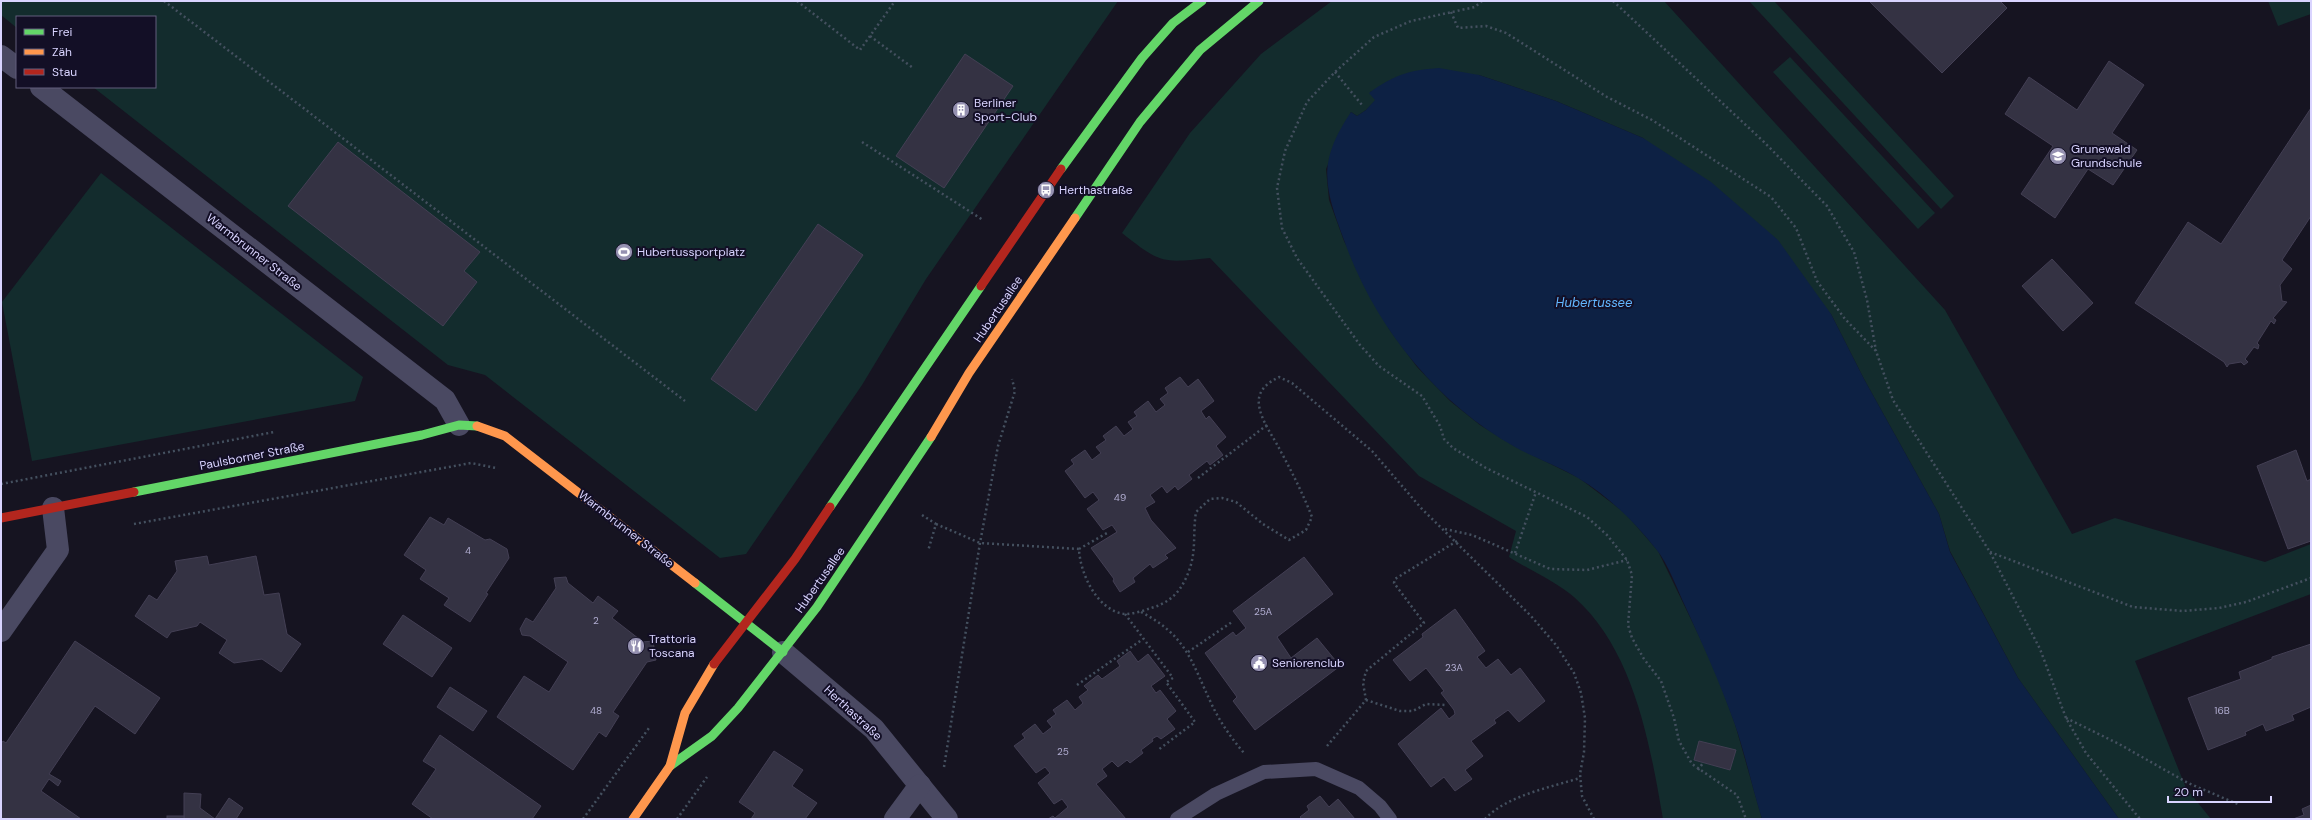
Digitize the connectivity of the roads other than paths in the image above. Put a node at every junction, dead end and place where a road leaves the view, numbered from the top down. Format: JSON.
{"nodes":[{"id":1,"x":1202,"y":1,"type":"edge"},
{"id":2,"x":1259,"y":1,"type":"edge"},
{"id":3,"x":1176,"y":8,"type":"dead end"},
{"id":4,"x":1173,"y":23,"type":"junction"},
{"id":5,"x":1,"y":56,"type":"edge"},
{"id":6,"x":16,"y":67,"type":"edge"},
{"id":7,"x":42,"y":88,"type":"edge"},
{"id":8,"x":459,"y":425,"type":"junction"},
{"id":9,"x":505,"y":436,"type":"joint"},
{"id":10,"x":53,"y":508,"type":"junction"},
{"id":11,"x":1,"y":518,"type":"edge"},
{"id":12,"x":746,"y":623,"type":"junction"},
{"id":13,"x":1,"y":631,"type":"edge"},
{"id":14,"x":783,"y":652,"type":"junction"},
{"id":15,"x":670,"y":766,"type":"junction"},
{"id":16,"x":920,"y":785,"type":"junction"},
{"id":17,"x":633,"y":819,"type":"edge"},
{"id":18,"x":895,"y":819,"type":"edge"},
{"id":19,"x":947,"y":819,"type":"edge"},
{"id":20,"x":1176,"y":819,"type":"edge"},
{"id":21,"x":1390,"y":819,"type":"edge"}],
"edges":[{"from":1,"to":4,"type":"main road","name":"Hubertusallee"},
{"from":2,"to":14,"type":"main road","name":"Hubertusallee"},
{"from":3,"to":4,"type":"main road"},
{"from":4,"to":12,"type":"main road","name":"Hubertusallee"},
{"from":5,"to":6,"type":"street"},
{"from":7,"to":8,"type":"street","name":"Warmbrunner Straße"},
{"from":8,"to":9,"type":"main road","name":"Paulsborner Straße"},
{"from":8,"to":10,"type":"main road","name":"Paulsborner Straße"},
{"from":9,"to":12,"type":"main road","name":"Warmbrunner Straße"},
{"from":10,"to":11,"type":"main road","name":"Paulsborner Straße"},
{"from":10,"to":13,"type":"street"},
{"from":12,"to":14,"type":"main road"},
{"from":12,"to":15,"type":"main road","name":"Hubertusallee"},
{"from":14,"to":15,"type":"main road","name":"Hubertusallee"},
{"from":14,"to":16,"type":"street","name":"Herthastraße"},
{"from":15,"to":17,"type":"main road","name":"Hubertusallee"},
{"from":16,"to":18,"type":"street"},
{"from":16,"to":19,"type":"street","name":"Herthastraße"},
{"from":20,"to":21,"type":"lane"}]}
